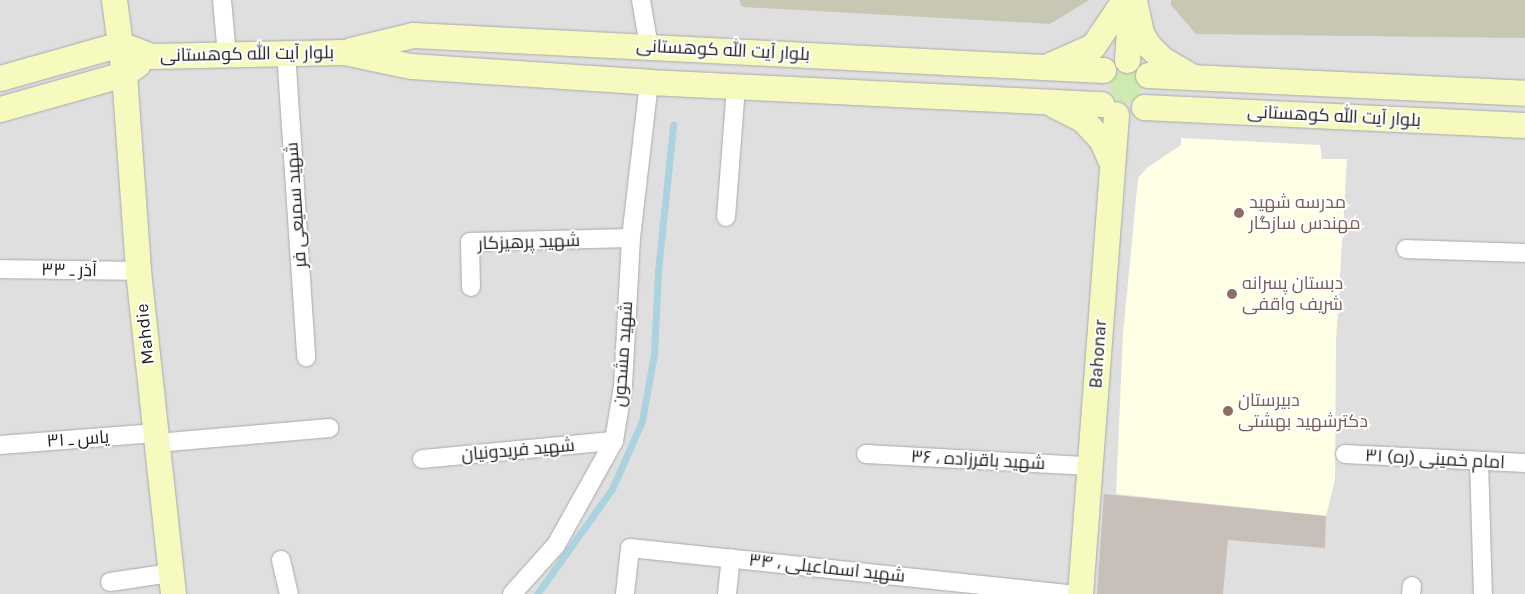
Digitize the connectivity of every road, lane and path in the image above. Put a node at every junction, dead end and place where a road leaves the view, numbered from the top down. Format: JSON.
{"nodes":[{"id":1,"x":114,"y":0,"type":"edge"},
{"id":2,"x":222,"y":0,"type":"edge"},
{"id":3,"x":642,"y":0,"type":"edge"},
{"id":4,"x":1124,"y":0,"type":"edge"},
{"id":5,"x":1132,"y":0,"type":"edge"},
{"id":6,"x":413,"y":35,"type":"junction"},
{"id":7,"x":120,"y":44,"type":"junction"},
{"id":8,"x":649,"y":46,"type":"junction"},
{"id":9,"x":286,"y":52,"type":"junction"},
{"id":10,"x":344,"y":52,"type":"junction"},
{"id":11,"x":227,"y":55,"type":"junction"},
{"id":12,"x":151,"y":56,"type":"junction"},
{"id":13,"x":1127,"y":60,"type":"junction"},
{"id":14,"x":411,"y":66,"type":"junction"},
{"id":15,"x":1048,"y":66,"type":"junction"},
{"id":16,"x":1104,"y":70,"type":"junction"},
{"id":17,"x":124,"y":74,"type":"junction"},
{"id":18,"x":1148,"y":75,"type":"junction"},
{"id":19,"x":0,"y":78,"type":"edge"},
{"id":20,"x":1195,"y":79,"type":"junction"},
{"id":21,"x":649,"y":82,"type":"junction"},
{"id":22,"x":736,"y":87,"type":"junction"},
{"id":23,"x":1525,"y":93,"type":"edge"},
{"id":24,"x":1045,"y":101,"type":"junction"},
{"id":25,"x":1144,"y":107,"type":"junction"},
{"id":26,"x":0,"y":109,"type":"edge"},
{"id":27,"x":1108,"y":109,"type":"junction"},
{"id":28,"x":1525,"y":125,"type":"edge"},
{"id":29,"x":1112,"y":164,"type":"junction"},
{"id":30,"x":726,"y":217,"type":"dead end"},
{"id":31,"x":631,"y":238,"type":"junction"},
{"id":32,"x":1406,"y":249,"type":"dead end"},
{"id":33,"x":1525,"y":253,"type":"edge"},
{"id":34,"x":0,"y":269,"type":"edge"},
{"id":35,"x":138,"y":271,"type":"junction"},
{"id":36,"x":471,"y":287,"type":"dead end"},
{"id":37,"x":306,"y":357,"type":"dead end"},
{"id":38,"x":329,"y":428,"type":"dead end"},
{"id":39,"x":156,"y":438,"type":"junction"},
{"id":40,"x":614,"y":441,"type":"junction"},
{"id":41,"x":0,"y":444,"type":"edge"},
{"id":42,"x":866,"y":454,"type":"dead end"},
{"id":43,"x":1345,"y":454,"type":"dead end"},
{"id":44,"x":422,"y":459,"type":"dead end"},
{"id":45,"x":1479,"y":461,"type":"junction"},
{"id":46,"x":1525,"y":464,"type":"edge"},
{"id":47,"x":1090,"y":466,"type":"junction"},
{"id":48,"x":731,"y":558,"type":"junction"},
{"id":49,"x":281,"y":560,"type":"dead end"},
{"id":50,"x":110,"y":582,"type":"dead end"},
{"id":51,"x":172,"y":583,"type":"edge"},
{"id":52,"x":289,"y":594,"type":"edge"},
{"id":53,"x":512,"y":594,"type":"edge"},
{"id":54,"x":624,"y":594,"type":"edge"},
{"id":55,"x":726,"y":594,"type":"edge"},
{"id":56,"x":1070,"y":594,"type":"edge"},
{"id":57,"x":1080,"y":594,"type":"edge"},
{"id":58,"x":1483,"y":594,"type":"edge"}],
"edges":[{"from":1,"to":7,"type":"main road","name":"Mahdie"},
{"from":2,"to":11,"type":"street"},
{"from":3,"to":8,"type":"street"},
{"from":4,"to":15,"type":"main road"},
{"from":5,"to":13,"type":"main road"},
{"from":5,"to":20,"type":"main road"},
{"from":6,"to":8,"type":"main road","name":"بلوار آیت الله کوهستانی"},
{"from":6,"to":10,"type":"main road","name":"بلوار آیت الله کوهستانی"},
{"from":6,"to":14,"type":"main road"},
{"from":7,"to":12,"type":"main road","name":"بلوار آیت الله کوهستانی"},
{"from":7,"to":17,"type":"main road","name":"Mahdie"},
{"from":7,"to":19,"type":"main road"},
{"from":8,"to":15,"type":"main road","name":"بلوار آیت الله کوهستانی"},
{"from":9,"to":10,"type":"main road","name":"بلوار آیت الله کوهستانی"},
{"from":9,"to":11,"type":"main road","name":"بلوار آیت الله کوهستانی"},
{"from":9,"to":37,"type":"street","name":"شهید سمیعی فر"},
{"from":10,"to":14,"type":"main road","name":"بلوار آیت الله کوهستانی"},
{"from":11,"to":12,"type":"main road","name":"بلوار آیت الله کوهستانی"},
{"from":12,"to":17,"type":"main road","name":"بلوار آیت الله کوهستانی"},
{"from":13,"to":16,"type":"main road"},
{"from":13,"to":18,"type":"main road"},
{"from":14,"to":21,"type":"main road","name":"بلوار آیت الله کوهستانی"},
{"from":15,"to":16,"type":"main road","name":"بلوار آیت الله کوهستانی"},
{"from":16,"to":27,"type":"main road"},
{"from":17,"to":26,"type":"main road","name":"بلوار آیت الله کوهستانی"},
{"from":17,"to":35,"type":"main road","name":"Mahdie"},
{"from":18,"to":20,"type":"main road","name":"بلوار آیت الله کوهستانی"},
{"from":18,"to":25,"type":"main road"},
{"from":20,"to":23,"type":"main road","name":"بلوار آیت الله کوهستانی"},
{"from":21,"to":22,"type":"main road","name":"بلوار آیت الله کوهستانی"},
{"from":21,"to":31,"type":"street","name":"شهید مشحون"},
{"from":22,"to":24,"type":"main road","name":"بلوار آیت الله کوهستانی"},
{"from":22,"to":30,"type":"street"},
{"from":24,"to":27,"type":"main road","name":"بلوار آیت الله کوهستانی"},
{"from":24,"to":29,"type":"main road"},
{"from":25,"to":27,"type":"main road"},
{"from":25,"to":28,"type":"main road","name":"بلوار آیت الله کوهستانی"},
{"from":27,"to":29,"type":"main road","name":"Bahonar"},
{"from":29,"to":47,"type":"main road","name":"Bahonar"},
{"from":31,"to":36,"type":"street","name":"شهید پرهیزکار"},
{"from":31,"to":40,"type":"street","name":"شهید مشحون"},
{"from":32,"to":33,"type":"street"},
{"from":34,"to":35,"type":"street","name":"آذر ـ ۳۳"},
{"from":35,"to":39,"type":"main road","name":"Mahdie"},
{"from":38,"to":39,"type":"street","name":"یاس ـ ۳۱"},
{"from":39,"to":41,"type":"street","name":"یاس ـ ۳۱"},
{"from":39,"to":51,"type":"main road","name":"Mahdie"},
{"from":40,"to":44,"type":"street","name":"شهید فریدونیان"},
{"from":40,"to":53,"type":"street","name":"شهید مشحون"},
{"from":42,"to":47,"type":"street","name":"شهید باقرزاده ، ۳۶"},
{"from":43,"to":45,"type":"street","name":"امام خمینی (ره) ۳۱"},
{"from":45,"to":46,"type":"street","name":"امام خمینی (ره) ۳۱"},
{"from":45,"to":58,"type":"street"},
{"from":47,"to":57,"type":"main road","name":"Bahonar"},
{"from":48,"to":54,"type":"street","name":"شهید اسماعیلی ، ۳۴"},
{"from":48,"to":55,"type":"street"},
{"from":48,"to":56,"type":"street","name":"شهید اسماعیلی ، ۳۴"},
{"from":49,"to":52,"type":"street"},
{"from":50,"to":51,"type":"street"}]}
